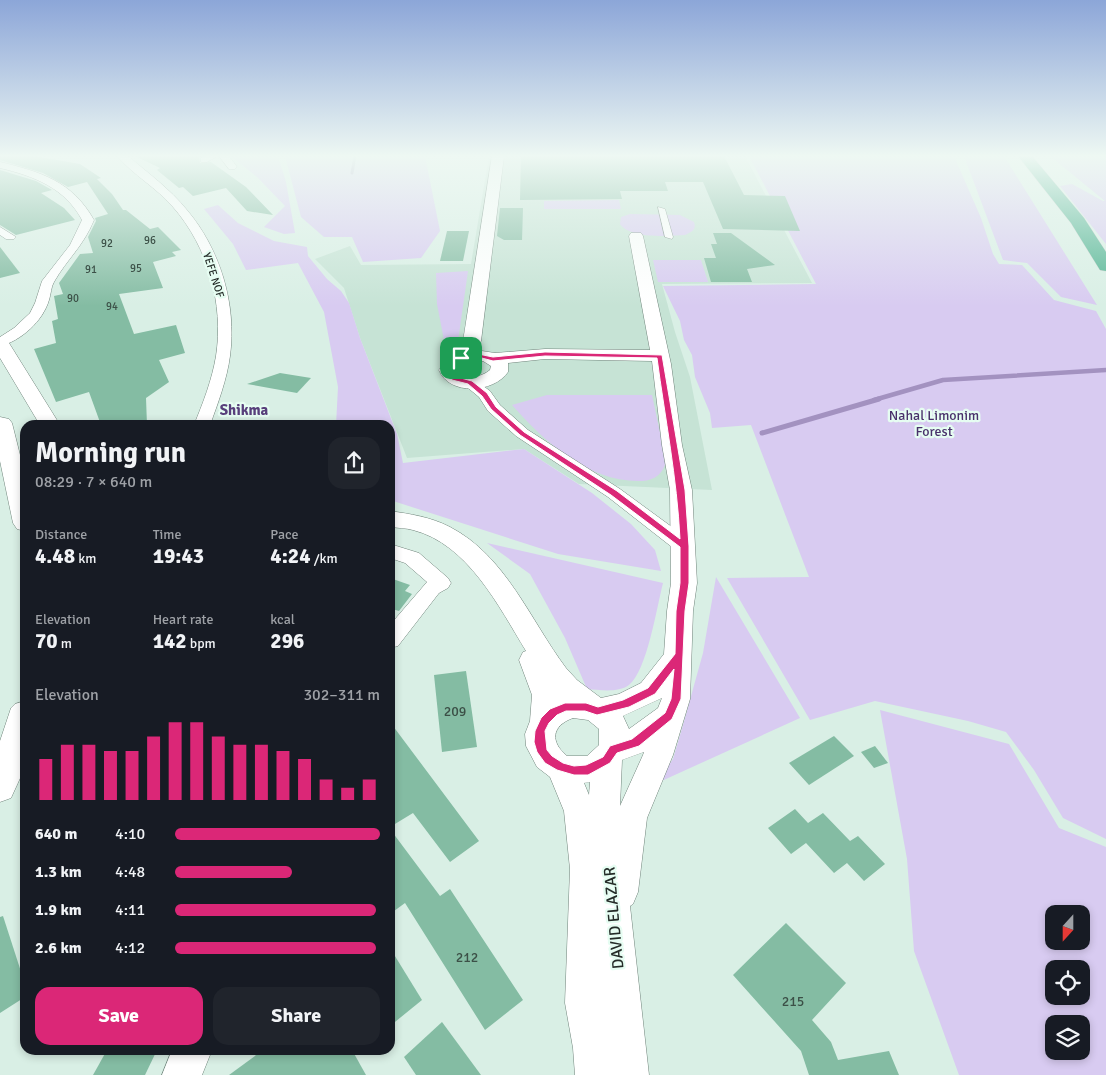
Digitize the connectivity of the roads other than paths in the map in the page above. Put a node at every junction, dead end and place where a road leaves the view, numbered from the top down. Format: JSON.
{"nodes":[{"id":1,"x":81,"y":206,"type":"edge"},
{"id":2,"x":177,"y":206,"type":"edge"},
{"id":3,"x":494,"y":206,"type":"edge"},
{"id":4,"x":1066,"y":206,"type":"edge"},
{"id":5,"x":661,"y":209,"type":"dead end"},
{"id":6,"x":636,"y":236,"type":"dead end"},
{"id":7,"x":670,"y":237,"type":"dead end"},
{"id":8,"x":1106,"y":266,"type":"edge"},
{"id":9,"x":0,"y":342,"type":"edge"},
{"id":10,"x":481,"y":356,"type":"junction"},
{"id":11,"x":661,"y":360,"type":"junction"},
{"id":12,"x":0,"y":361,"type":"edge"},
{"id":13,"x":22,"y":380,"type":"junction"},
{"id":14,"x":480,"y":386,"type":"junction"},
{"id":15,"x":47,"y":420,"type":"edge"},
{"id":16,"x":204,"y":420,"type":"edge"},
{"id":17,"x":0,"y":423,"type":"edge"},
{"id":18,"x":20,"y":500,"type":"edge"},
{"id":19,"x":395,"y":520,"type":"edge"},
{"id":20,"x":684,"y":546,"type":"junction"},
{"id":21,"x":395,"y":553,"type":"edge"},
{"id":22,"x":514,"y":609,"type":"junction"},
{"id":23,"x":395,"y":634,"type":"edge"},
{"id":24,"x":680,"y":655,"type":"junction"},
{"id":25,"x":597,"y":711,"type":"junction"},
{"id":26,"x":669,"y":716,"type":"junction"},
{"id":27,"x":20,"y":721,"type":"edge"},
{"id":28,"x":545,"y":721,"type":"junction"},
{"id":29,"x":610,"y":755,"type":"junction"},
{"id":30,"x":560,"y":767,"type":"junction"},
{"id":31,"x":0,"y":788,"type":"edge"},
{"id":32,"x":620,"y":996,"type":"junction"},
{"id":33,"x":190,"y":1055,"type":"edge"},
{"id":34,"x":182,"y":1075,"type":"edge"},
{"id":35,"x":595,"y":1075,"type":"edge"},
{"id":36,"x":629,"y":1075,"type":"edge"}],
"edges":[{"from":1,"to":9,"type":"street"},
{"from":2,"to":16,"type":"street","name":"YEFE NOF"},
{"from":3,"to":10,"type":"street"},
{"from":4,"to":8,"type":"highway"},
{"from":5,"to":7,"type":"street"},
{"from":6,"to":11,"type":"street"},
{"from":9,"to":13,"type":"street"},
{"from":10,"to":11,"type":"street"},
{"from":10,"to":14,"type":"street"},
{"from":10,"to":14,"type":"street"},
{"from":11,"to":20,"type":"street"},
{"from":12,"to":13,"type":"street"},
{"from":13,"to":15,"type":"street"},
{"from":14,"to":20,"type":"street"},
{"from":17,"to":18,"type":"street"},
{"from":19,"to":22,"type":"street"},
{"from":20,"to":24,"type":"street"},
{"from":21,"to":23,"type":"street"},
{"from":22,"to":25,"type":"street"},
{"from":22,"to":28,"type":"street"},
{"from":24,"to":25,"type":"street"},
{"from":24,"to":26,"type":"street"},
{"from":25,"to":28,"type":"street"},
{"from":25,"to":29,"type":"street"},
{"from":26,"to":29,"type":"street"},
{"from":26,"to":32,"type":"street"},
{"from":27,"to":31,"type":"street"},
{"from":28,"to":30,"type":"street"},
{"from":29,"to":30,"type":"street"},
{"from":29,"to":32,"type":"street","name":"DAVID ELAZAR"},
{"from":30,"to":35,"type":"street","name":"DAVID ELAZAR"},
{"from":32,"to":36,"type":"street","name":"DAVID ELAZAR"},
{"from":33,"to":34,"type":"street"}]}
